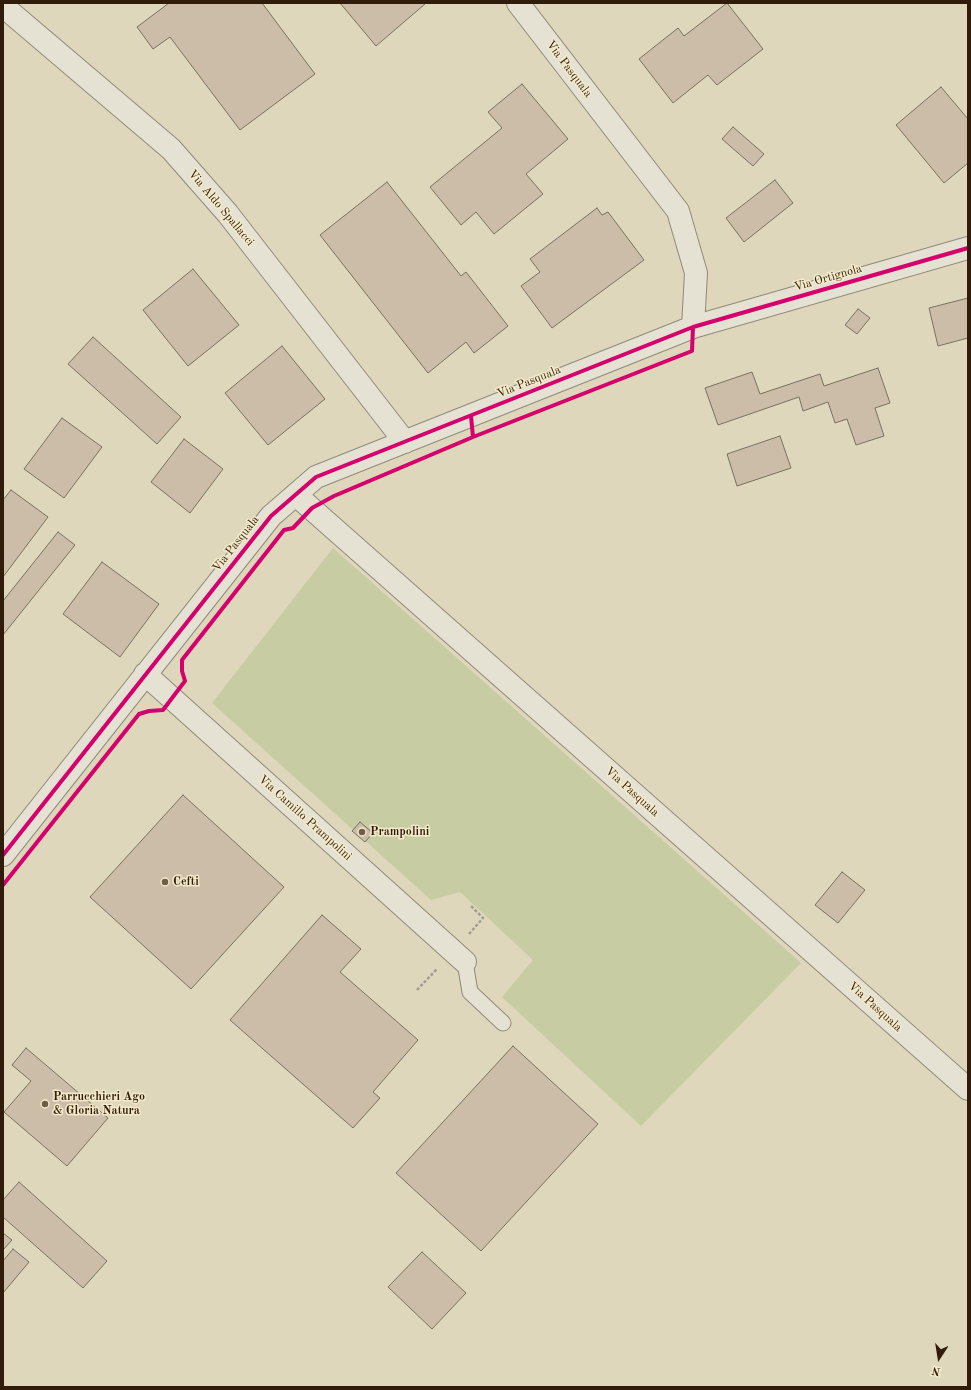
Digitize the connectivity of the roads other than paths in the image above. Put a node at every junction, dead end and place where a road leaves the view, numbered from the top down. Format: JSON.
{"nodes":[{"id":1,"x":518,"y":3,"type":"edge"},
{"id":2,"x":3,"y":6,"type":"edge"},
{"id":3,"x":968,"y":248,"type":"edge"},
{"id":4,"x":693,"y":327,"type":"junction"},
{"id":5,"x":405,"y":442,"type":"junction"},
{"id":6,"x":296,"y":495,"type":"junction"},
{"id":7,"x":145,"y":674,"type":"junction"},
{"id":8,"x":3,"y":855,"type":"edge"},
{"id":9,"x":465,"y":962,"type":"joint"},
{"id":10,"x":503,"y":1023,"type":"dead end"},
{"id":11,"x":968,"y":1089,"type":"edge"}],
"edges":[{"from":1,"to":4,"type":"street","name":"Via Pasquala"},
{"from":2,"to":5,"type":"street","name":"Via Aldo Spallacci"},
{"from":3,"to":4,"type":"street","name":"Via Ortignola"},
{"from":4,"to":5,"type":"street","name":"Via Pasquala"},
{"from":5,"to":6,"type":"street","name":"Via Pasquala"},
{"from":6,"to":7,"type":"street","name":"Via Pasquala"},
{"from":6,"to":11,"type":"street","name":"Via Pasquala"},
{"from":7,"to":8,"type":"street","name":"Via Pasquala"},
{"from":7,"to":9,"type":"street","name":"Via Camillo Prampolini"},
{"from":9,"to":10,"type":"lane"}]}
